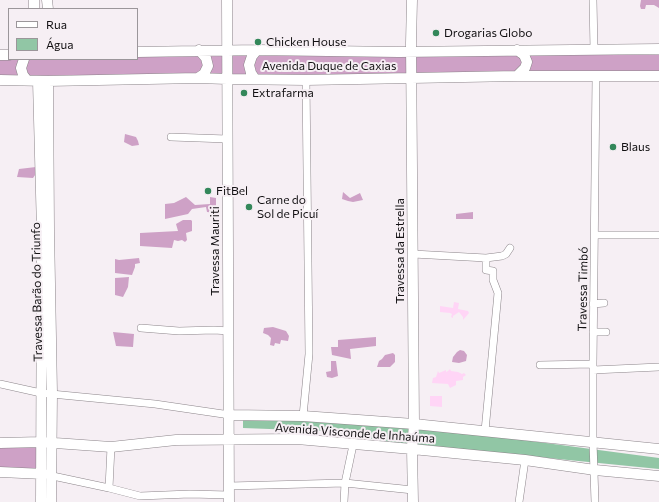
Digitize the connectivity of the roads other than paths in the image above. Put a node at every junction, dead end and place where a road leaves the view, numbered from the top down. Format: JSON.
{"nodes":[{"id":1,"x":227,"y":0,"type":"edge"},
{"id":2,"x":412,"y":0,"type":"edge"},
{"id":3,"x":593,"y":0,"type":"edge"},
{"id":4,"x":659,"y":49,"type":"edge"},
{"id":5,"x":199,"y":50,"type":"junction"},
{"id":6,"x":257,"y":50,"type":"junction"},
{"id":7,"x":517,"y":50,"type":"junction"},
{"id":8,"x":594,"y":50,"type":"junction"},
{"id":9,"x":227,"y":51,"type":"junction"},
{"id":10,"x":411,"y":51,"type":"junction"},
{"id":11,"x":138,"y":52,"type":"edge"},
{"id":12,"x":24,"y":60,"type":"edge"},
{"id":13,"x":517,"y":76,"type":"junction"},
{"id":14,"x":659,"y":76,"type":"edge"},
{"id":15,"x":596,"y":77,"type":"junction"},
{"id":16,"x":198,"y":78,"type":"junction"},
{"id":17,"x":412,"y":78,"type":"junction"},
{"id":18,"x":227,"y":79,"type":"junction"},
{"id":19,"x":255,"y":79,"type":"junction"},
{"id":20,"x":0,"y":80,"type":"edge"},
{"id":21,"x":27,"y":80,"type":"junction"},
{"id":22,"x":306,"y":80,"type":"junction"},
{"id":23,"x":43,"y":81,"type":"junction"},
{"id":24,"x":171,"y":137,"type":"dead end"},
{"id":25,"x":227,"y":139,"type":"junction"},
{"id":26,"x":48,"y":234,"type":"junction"},
{"id":27,"x":594,"y":235,"type":"junction"},
{"id":28,"x":659,"y":236,"type":"edge"},
{"id":29,"x":510,"y":248,"type":"dead end"},
{"id":30,"x":413,"y":254,"type":"junction"},
{"id":31,"x":486,"y":258,"type":"junction"},
{"id":32,"x":604,"y":303,"type":"dead end"},
{"id":33,"x":593,"y":304,"type":"junction"},
{"id":34,"x":141,"y":328,"type":"dead end"},
{"id":35,"x":229,"y":331,"type":"junction"},
{"id":36,"x":593,"y":332,"type":"junction"},
{"id":37,"x":606,"y":332,"type":"dead end"},
{"id":38,"x":540,"y":365,"type":"dead end"},
{"id":39,"x":593,"y":367,"type":"junction"},
{"id":40,"x":659,"y":367,"type":"edge"},
{"id":41,"x":0,"y":384,"type":"edge"},
{"id":42,"x":41,"y":393,"type":"junction"},
{"id":43,"x":52,"y":393,"type":"junction"},
{"id":44,"x":303,"y":416,"type":"junction"},
{"id":45,"x":230,"y":417,"type":"junction"},
{"id":46,"x":414,"y":424,"type":"junction"},
{"id":47,"x":485,"y":432,"type":"junction"},
{"id":48,"x":230,"y":435,"type":"junction"},
{"id":49,"x":41,"y":442,"type":"junction"},
{"id":50,"x":593,"y":442,"type":"junction"},
{"id":51,"x":0,"y":443,"type":"edge"},
{"id":52,"x":51,"y":443,"type":"junction"},
{"id":53,"x":353,"y":445,"type":"junction"},
{"id":54,"x":111,"y":447,"type":"junction"},
{"id":55,"x":412,"y":448,"type":"junction"},
{"id":56,"x":659,"y":449,"type":"edge"},
{"id":57,"x":525,"y":460,"type":"junction"},
{"id":58,"x":595,"y":468,"type":"junction"},
{"id":59,"x":0,"y":472,"type":"edge"},
{"id":60,"x":45,"y":474,"type":"junction"},
{"id":61,"x":659,"y":476,"type":"edge"},
{"id":62,"x":345,"y":483,"type":"junction"},
{"id":63,"x":109,"y":488,"type":"junction"},
{"id":64,"x":413,"y":490,"type":"junction"},
{"id":65,"x":229,"y":494,"type":"edge"},
{"id":66,"x":41,"y":502,"type":"edge"},
{"id":67,"x":51,"y":502,"type":"edge"},
{"id":68,"x":344,"y":502,"type":"edge"},
{"id":69,"x":413,"y":502,"type":"edge"},
{"id":70,"x":519,"y":502,"type":"edge"},
{"id":71,"x":596,"y":502,"type":"edge"}],
"edges":[{"from":1,"to":9,"type":"street","name":"Travessa Mauriti"},
{"from":2,"to":10,"type":"street","name":"Travessa da Estrella"},
{"from":3,"to":8,"type":"street"},
{"from":4,"to":8,"type":"street","name":"Avenida Duque de Caxias"},
{"from":5,"to":9,"type":"street","name":"Avenida Duque de Caxias"},
{"from":5,"to":11,"type":"street","name":"Avenida Duque de Caxias"},
{"from":5,"to":16,"type":"street"},
{"from":6,"to":9,"type":"street","name":"Avenida Duque de Caxias"},
{"from":6,"to":10,"type":"street","name":"Avenida Duque de Caxias"},
{"from":6,"to":19,"type":"street"},
{"from":7,"to":8,"type":"street","name":"Avenida Duque de Caxias"},
{"from":7,"to":10,"type":"street","name":"Avenida Duque de Caxias"},
{"from":7,"to":13,"type":"street"},
{"from":9,"to":18,"type":"street","name":"Travessa Mauriti"},
{"from":10,"to":17,"type":"street","name":"Travessa da Estrella"},
{"from":12,"to":21,"type":"street"},
{"from":13,"to":15,"type":"street","name":"Avenida Duque de Caxias"},
{"from":13,"to":17,"type":"street","name":"Avenida Duque de Caxias"},
{"from":14,"to":15,"type":"street","name":"Avenida Duque de Caxias"},
{"from":15,"to":27,"type":"street","name":"Travessa Timbó"},
{"from":16,"to":18,"type":"street","name":"Avenida Duque de Caxias"},
{"from":16,"to":23,"type":"street","name":"Avenida Duque de Caxias"},
{"from":17,"to":22,"type":"street","name":"Avenida Duque de Caxias"},
{"from":17,"to":30,"type":"street","name":"Travessa da Estrella"},
{"from":18,"to":19,"type":"street","name":"Avenida Duque de Caxias"},
{"from":18,"to":25,"type":"street","name":"Travessa Mauriti"},
{"from":19,"to":22,"type":"street","name":"Avenida Duque de Caxias"},
{"from":20,"to":21,"type":"street","name":"Avenida Duque de Caxias"},
{"from":21,"to":23,"type":"street","name":"Avenida Duque de Caxias"},
{"from":22,"to":44,"type":"street"},
{"from":23,"to":26,"type":"street","name":"Travessa Barão do Triunfo"},
{"from":23,"to":26,"type":"street","name":"Travessa Barão do Triunfo"},
{"from":24,"to":25,"type":"street"},
{"from":25,"to":35,"type":"street","name":"Travessa Mauriti"},
{"from":26,"to":42,"type":"street","name":"Travessa Barão do Triunfo"},
{"from":26,"to":43,"type":"street","name":"Travessa Barão do Triunfo"},
{"from":27,"to":28,"type":"street"},
{"from":27,"to":33,"type":"street","name":"Travessa Timbó"},
{"from":29,"to":31,"type":"street"},
{"from":30,"to":31,"type":"street"},
{"from":30,"to":46,"type":"street","name":"Travessa da Estrella"},
{"from":31,"to":47,"type":"street"},
{"from":32,"to":33,"type":"street"},
{"from":33,"to":36,"type":"street","name":"Travessa Timbó"},
{"from":34,"to":35,"type":"street"},
{"from":35,"to":45,"type":"street","name":"Travessa Mauriti"},
{"from":36,"to":37,"type":"street"},
{"from":36,"to":39,"type":"street","name":"Travessa Timbó"},
{"from":38,"to":39,"type":"street"},
{"from":39,"to":40,"type":"street"},
{"from":39,"to":50,"type":"street","name":"Travessa Timbó"},
{"from":41,"to":42,"type":"street"},
{"from":42,"to":43,"type":"street"},
{"from":42,"to":49,"type":"street","name":"Travessa Barão do Triunfo"},
{"from":43,"to":45,"type":"street"},
{"from":43,"to":52,"type":"street","name":"Travessa Barão do Triunfo"},
{"from":44,"to":45,"type":"street","name":"Avenida Visconde de Inhaúma"},
{"from":44,"to":46,"type":"street","name":"Avenida Visconde de Inhaúma"},
{"from":45,"to":48,"type":"street","name":"Travessa Mauriti"},
{"from":46,"to":47,"type":"street","name":"Avenida Visconde de Inhaúma"},
{"from":46,"to":55,"type":"street","name":"Travessa da Estrella"},
{"from":47,"to":50,"type":"street","name":"Avenida Visconde de Inhaúma"},
{"from":48,"to":53,"type":"street","name":"Avenida Visconde de Inhaúma"},
{"from":48,"to":54,"type":"street","name":"Avenida Visconde de Inhaúma"},
{"from":48,"to":65,"type":"street","name":"Travessa Mauriti"},
{"from":49,"to":51,"type":"street","name":"Avenida Visconde de Inhaúma"},
{"from":49,"to":52,"type":"street","name":"Avenida Visconde de Inhaúma"},
{"from":49,"to":60,"type":"street","name":"Travessa Barão do Triunfo"},
{"from":50,"to":56,"type":"street","name":"Avenida Visconde de Inhaúma"},
{"from":50,"to":58,"type":"street","name":"Travessa Timbó"},
{"from":52,"to":54,"type":"street","name":"Avenida Visconde de Inhaúma"},
{"from":52,"to":60,"type":"street","name":"Travessa Barão do Triunfo"},
{"from":53,"to":55,"type":"street","name":"Avenida Visconde de Inhaúma"},
{"from":53,"to":62,"type":"street"},
{"from":54,"to":63,"type":"street"},
{"from":55,"to":57,"type":"street","name":"Avenida Visconde de Inhaúma"},
{"from":55,"to":64,"type":"street","name":"Travessa da Estrella"},
{"from":57,"to":58,"type":"street","name":"Avenida Visconde de Inhaúma"},
{"from":57,"to":70,"type":"street"},
{"from":58,"to":61,"type":"street","name":"Avenida Visconde de Inhaúma"},
{"from":58,"to":71,"type":"street","name":"Travessa Timbó"},
{"from":59,"to":60,"type":"street"},
{"from":60,"to":63,"type":"street"},
{"from":60,"to":66,"type":"street","name":"Travessa Barão do Triunfo"},
{"from":60,"to":67,"type":"street","name":"Travessa Barão do Triunfo"},
{"from":62,"to":64,"type":"street"},
{"from":62,"to":65,"type":"street"},
{"from":62,"to":68,"type":"street"},
{"from":63,"to":65,"type":"street"},
{"from":64,"to":69,"type":"street","name":"Travessa da Estrella"}]}
